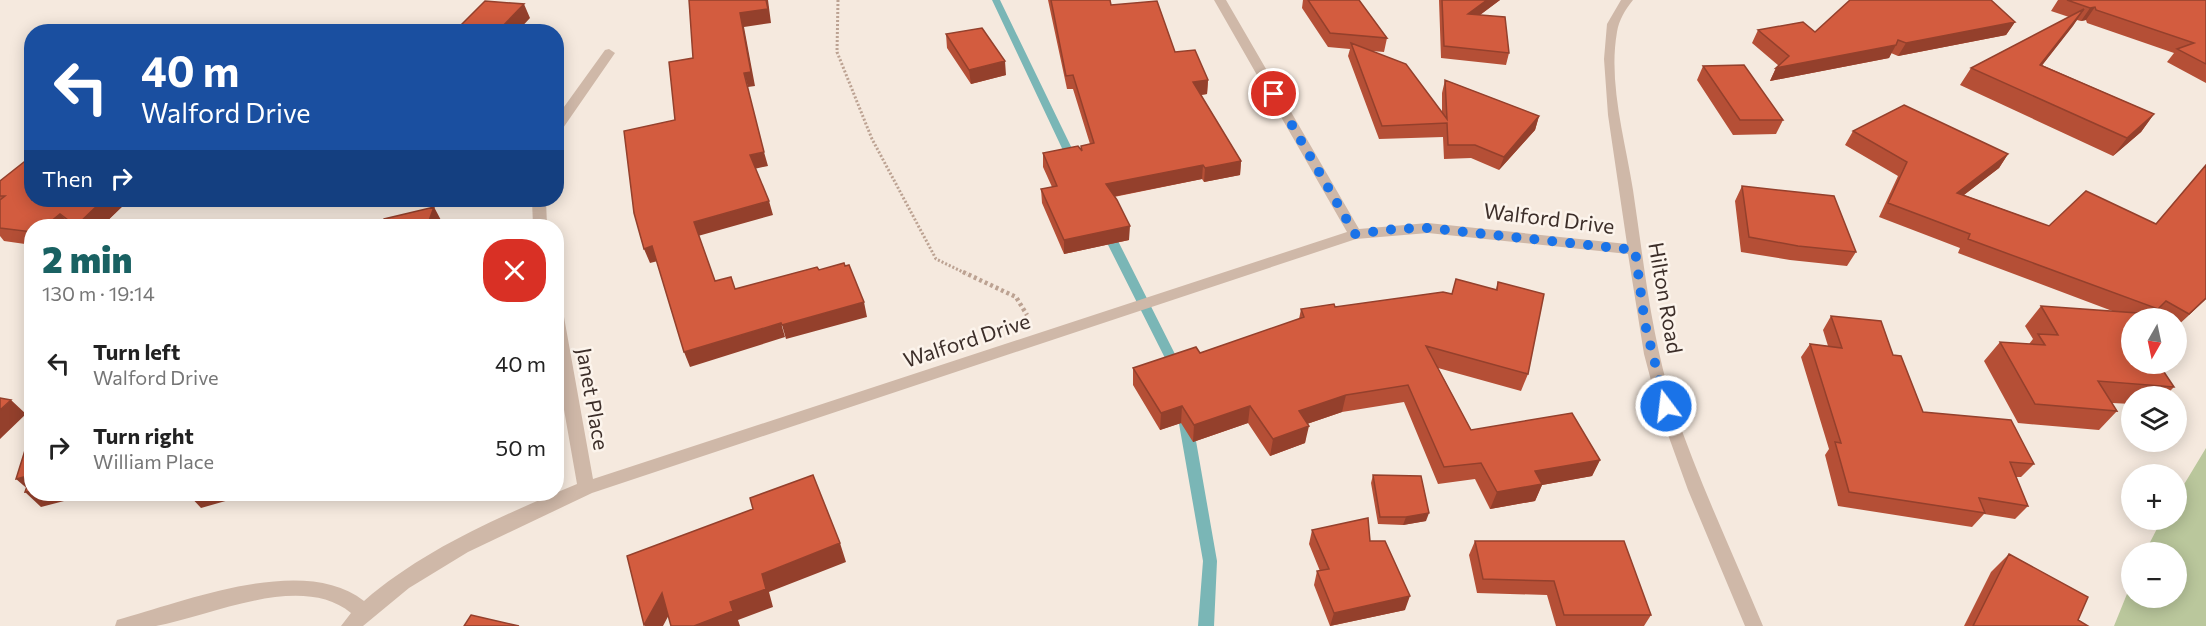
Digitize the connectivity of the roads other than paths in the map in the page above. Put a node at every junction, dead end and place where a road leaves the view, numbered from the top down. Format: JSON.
{"nodes":[{"id":1,"x":1220,"y":0,"type":"edge"},
{"id":2,"x":1627,"y":0,"type":"edge"},
{"id":3,"x":609,"y":53,"type":"dead end"},
{"id":4,"x":564,"y":117,"type":"edge"},
{"id":5,"x":1355,"y":234,"type":"junction"},
{"id":6,"x":1635,"y":250,"type":"junction"},
{"id":7,"x":564,"y":363,"type":"edge"},
{"id":8,"x":586,"y":489,"type":"junction"},
{"id":9,"x":564,"y":498,"type":"edge"},
{"id":10,"x":557,"y":501,"type":"edge"},
{"id":11,"x":364,"y":612,"type":"junction"},
{"id":12,"x":124,"y":626,"type":"edge"},
{"id":13,"x":350,"y":626,"type":"edge"},
{"id":14,"x":1754,"y":626,"type":"edge"}],
"edges":[{"from":1,"to":5,"type":"street"},
{"from":2,"to":6,"type":"street","name":"Hilton Road"},
{"from":3,"to":4,"type":"street"},
{"from":5,"to":6,"type":"street","name":"Walford Drive"},
{"from":5,"to":8,"type":"street","name":"Walford Drive"},
{"from":6,"to":14,"type":"street","name":"Hilton Road"},
{"from":7,"to":8,"type":"street","name":"Janet Place"},
{"from":8,"to":9,"type":"street","name":"Walford Drive"},
{"from":10,"to":11,"type":"street","name":"Walford Drive"},
{"from":11,"to":12,"type":"street"},
{"from":11,"to":13,"type":"street","name":"Walford Drive"}]}
